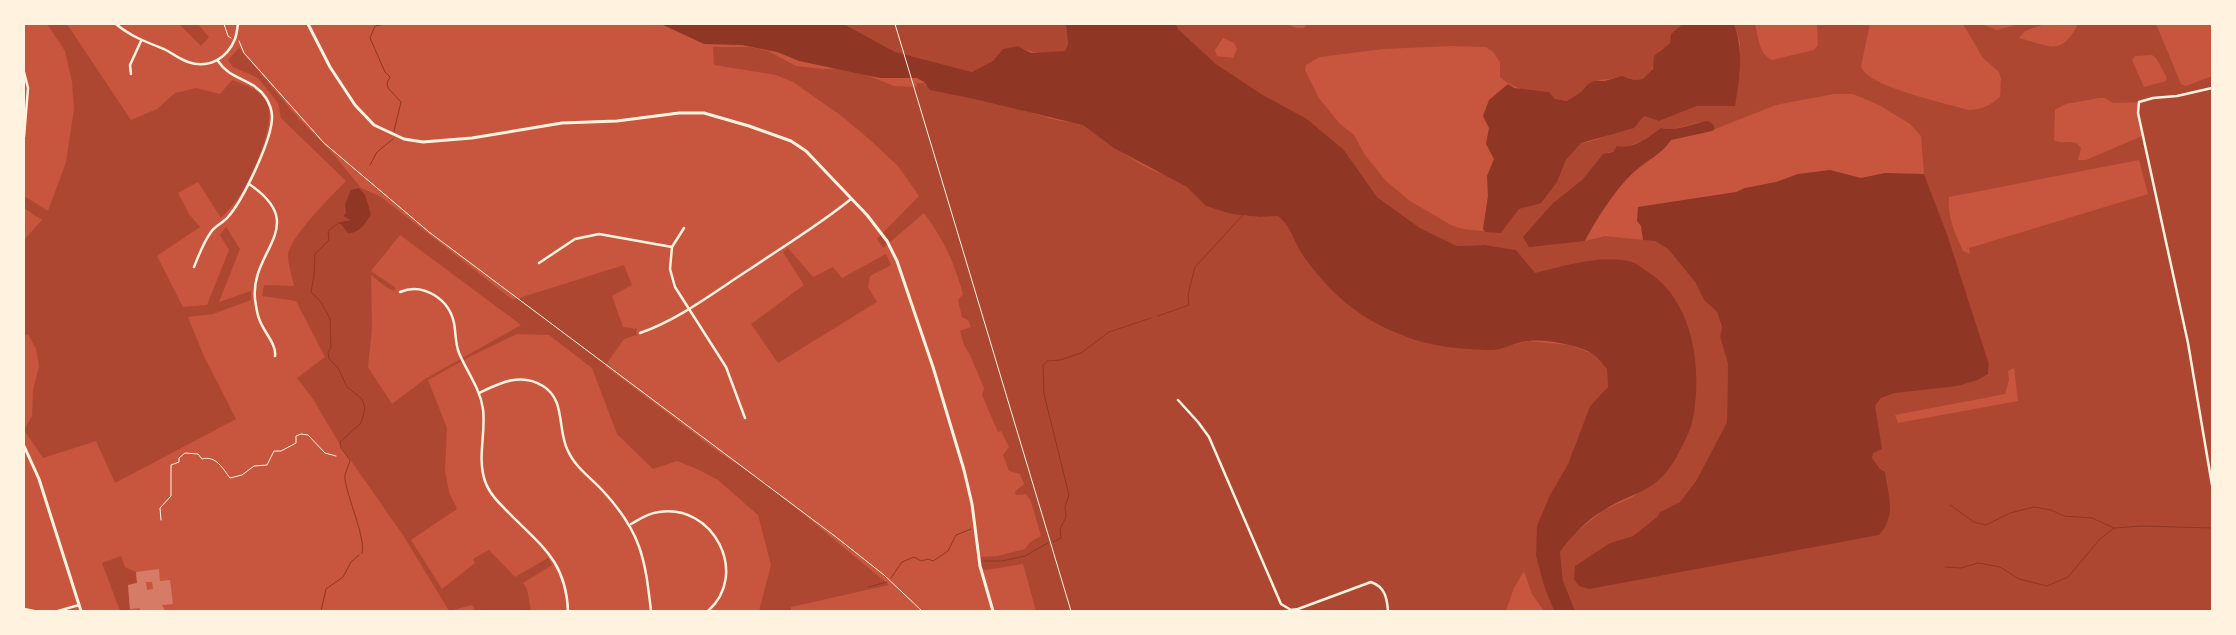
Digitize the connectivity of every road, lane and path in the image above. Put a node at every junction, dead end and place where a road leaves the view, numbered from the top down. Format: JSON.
{"nodes":[{"id":1,"x":116,"y":24,"type":"edge"},
{"id":2,"x":224,"y":24,"type":"edge"},
{"id":3,"x":238,"y":24,"type":"edge"},
{"id":4,"x":308,"y":24,"type":"edge"},
{"id":5,"x":895,"y":24,"type":"edge"},
{"id":6,"x":235,"y":39,"type":"junction"},
{"id":7,"x":141,"y":41,"type":"junction"},
{"id":8,"x":218,"y":61,"type":"junction"},
{"id":9,"x":24,"y":72,"type":"edge"},
{"id":10,"x":131,"y":74,"type":"dead end"},
{"id":11,"x":2212,"y":88,"type":"edge"},
{"id":12,"x":24,"y":90,"type":"edge"},
{"id":13,"x":26,"y":94,"type":"junction"},
{"id":14,"x":24,"y":137,"type":"edge"},
{"id":15,"x":249,"y":184,"type":"junction"},
{"id":16,"x":851,"y":199,"type":"junction"},
{"id":17,"x":684,"y":228,"type":"dead end"},
{"id":18,"x":672,"y":247,"type":"junction"},
{"id":19,"x":539,"y":262,"type":"dead end"},
{"id":20,"x":194,"y":267,"type":"dead end"},
{"id":21,"x":400,"y":292,"type":"dead end"},
{"id":22,"x":688,"y":310,"type":"junction"},
{"id":23,"x":640,"y":333,"type":"dead end"},
{"id":24,"x":275,"y":356,"type":"dead end"},
{"id":25,"x":479,"y":393,"type":"junction"},
{"id":26,"x":1178,"y":400,"type":"dead end"},
{"id":27,"x":745,"y":418,"type":"dead end"},
{"id":28,"x":24,"y":446,"type":"edge"},
{"id":29,"x":336,"y":456,"type":"dead end"},
{"id":30,"x":2212,"y":485,"type":"edge"},
{"id":31,"x":161,"y":520,"type":"dead end"},
{"id":32,"x":630,"y":524,"type":"junction"},
{"id":33,"x":79,"y":605,"type":"junction"},
{"id":34,"x":24,"y":609,"type":"edge"},
{"id":35,"x":34,"y":611,"type":"edge"},
{"id":36,"x":58,"y":611,"type":"edge"},
{"id":37,"x":82,"y":611,"type":"edge"},
{"id":38,"x":568,"y":611,"type":"edge"},
{"id":39,"x":651,"y":611,"type":"edge"},
{"id":40,"x":708,"y":611,"type":"edge"},
{"id":41,"x":922,"y":611,"type":"edge"},
{"id":42,"x":993,"y":611,"type":"edge"},
{"id":43,"x":1071,"y":611,"type":"edge"},
{"id":44,"x":1388,"y":611,"type":"edge"}],
"edges":[{"from":1,"to":7,"type":"street"},
{"from":2,"to":6,"type":"path"},
{"from":3,"to":6,"type":"street"},
{"from":4,"to":16,"type":"street"},
{"from":5,"to":43,"type":"path"},
{"from":6,"to":8,"type":"street"},
{"from":6,"to":41,"type":"path"},
{"from":7,"to":8,"type":"street"},
{"from":7,"to":10,"type":"street"},
{"from":8,"to":15,"type":"street"},
{"from":9,"to":13,"type":"street"},
{"from":11,"to":30,"type":"street"},
{"from":12,"to":13,"type":"street"},
{"from":13,"to":14,"type":"street"},
{"from":15,"to":20,"type":"street"},
{"from":15,"to":24,"type":"street"},
{"from":16,"to":22,"type":"street"},
{"from":16,"to":42,"type":"street"},
{"from":17,"to":18,"type":"street"},
{"from":18,"to":19,"type":"street"},
{"from":18,"to":22,"type":"street"},
{"from":21,"to":25,"type":"street"},
{"from":22,"to":23,"type":"street"},
{"from":22,"to":27,"type":"street"},
{"from":25,"to":32,"type":"street"},
{"from":25,"to":38,"type":"street"},
{"from":26,"to":44,"type":"street"},
{"from":28,"to":33,"type":"street"},
{"from":29,"to":31,"type":"path"},
{"from":32,"to":39,"type":"street"},
{"from":32,"to":40,"type":"street"},
{"from":33,"to":36,"type":"street"},
{"from":33,"to":37,"type":"street"},
{"from":34,"to":35,"type":"street"}]}
